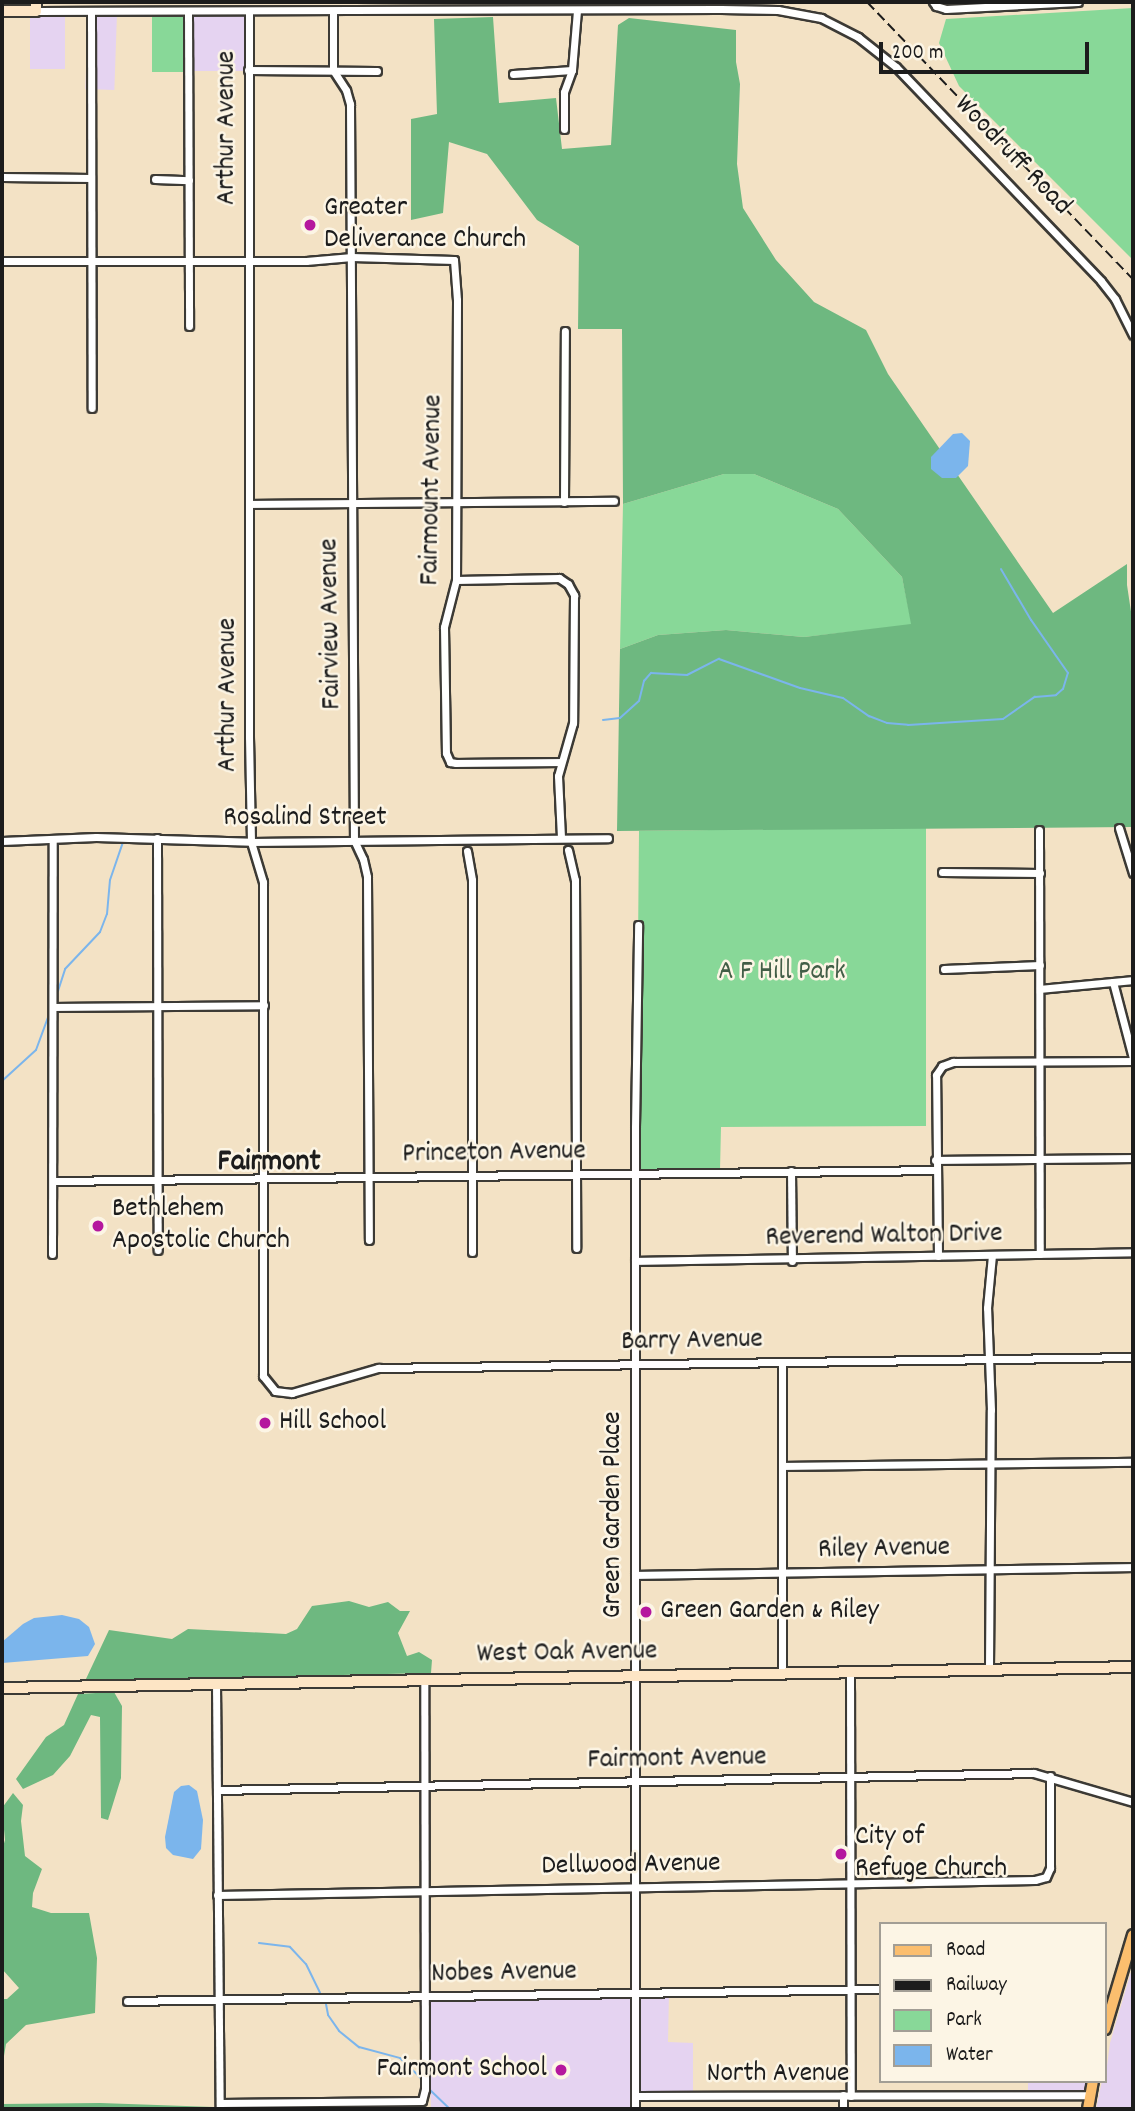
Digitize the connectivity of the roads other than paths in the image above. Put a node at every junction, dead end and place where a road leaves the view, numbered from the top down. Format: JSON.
{"nodes":[{"id":1,"x":139,"y":2,"type":"edge"},
{"id":2,"x":244,"y":2,"type":"edge"},
{"id":3,"x":1078,"y":2,"type":"edge"},
{"id":4,"x":1037,"y":3,"type":"edge"},
{"id":5,"x":934,"y":4,"type":"edge"},
{"id":6,"x":36,"y":6,"type":"edge"},
{"id":7,"x":614,"y":6,"type":"edge"},
{"id":8,"x":721,"y":6,"type":"edge"},
{"id":9,"x":337,"y":8,"type":"edge"},
{"id":10,"x":577,"y":10,"type":"junction"},
{"id":11,"x":2,"y":11,"type":"edge"},
{"id":12,"x":139,"y":11,"type":"junction"},
{"id":13,"x":188,"y":11,"type":"junction"},
{"id":14,"x":246,"y":11,"type":"junction"},
{"id":15,"x":91,"y":12,"type":"junction"},
{"id":16,"x":248,"y":70,"type":"junction"},
{"id":17,"x":333,"y":70,"type":"junction"},
{"id":18,"x":572,"y":70,"type":"junction"},
{"id":19,"x":377,"y":71,"type":"dead end"},
{"id":20,"x":513,"y":74,"type":"dead end"},
{"id":21,"x":564,"y":129,"type":"dead end"},
{"id":22,"x":2,"y":177,"type":"edge"},
{"id":23,"x":91,"y":178,"type":"junction"},
{"id":24,"x":155,"y":179,"type":"dead end"},
{"id":25,"x":189,"y":180,"type":"junction"},
{"id":26,"x":352,"y":257,"type":"junction"},
{"id":27,"x":2,"y":261,"type":"edge"},
{"id":28,"x":91,"y":261,"type":"junction"},
{"id":29,"x":189,"y":261,"type":"junction"},
{"id":30,"x":250,"y":261,"type":"junction"},
{"id":31,"x":189,"y":326,"type":"dead end"},
{"id":32,"x":565,"y":331,"type":"dead end"},
{"id":33,"x":1133,"y":335,"type":"edge"},
{"id":34,"x":92,"y":408,"type":"dead end"},
{"id":35,"x":614,"y":501,"type":"dead end"},
{"id":36,"x":564,"y":502,"type":"junction"},
{"id":37,"x":352,"y":504,"type":"junction"},
{"id":38,"x":456,"y":504,"type":"junction"},
{"id":39,"x":249,"y":505,"type":"junction"},
{"id":40,"x":456,"y":580,"type":"junction"},
{"id":41,"x":561,"y":762,"type":"junction"},
{"id":42,"x":1119,"y":828,"type":"dead end"},
{"id":43,"x":1039,"y":830,"type":"dead end"},
{"id":44,"x":157,"y":838,"type":"junction"},
{"id":45,"x":561,"y":838,"type":"junction"},
{"id":46,"x":608,"y":838,"type":"dead end"},
{"id":47,"x":53,"y":839,"type":"junction"},
{"id":48,"x":354,"y":840,"type":"junction"},
{"id":49,"x":2,"y":841,"type":"edge"},
{"id":50,"x":251,"y":842,"type":"junction"},
{"id":51,"x":568,"y":850,"type":"dead end"},
{"id":52,"x":467,"y":851,"type":"dead end"},
{"id":53,"x":942,"y":872,"type":"dead end"},
{"id":54,"x":1040,"y":873,"type":"junction"},
{"id":55,"x":1133,"y":873,"type":"edge"},
{"id":56,"x":638,"y":925,"type":"dead end"},
{"id":57,"x":1040,"y":965,"type":"junction"},
{"id":58,"x":944,"y":969,"type":"dead end"},
{"id":59,"x":1133,"y":980,"type":"edge"},
{"id":60,"x":1113,"y":982,"type":"junction"},
{"id":61,"x":1040,"y":989,"type":"junction"},
{"id":62,"x":264,"y":1005,"type":"junction"},
{"id":63,"x":157,"y":1006,"type":"junction"},
{"id":64,"x":54,"y":1007,"type":"junction"},
{"id":65,"x":1039,"y":1060,"type":"junction"},
{"id":66,"x":1133,"y":1060,"type":"edge"},
{"id":67,"x":1133,"y":1158,"type":"edge"},
{"id":68,"x":1040,"y":1159,"type":"junction"},
{"id":69,"x":936,"y":1160,"type":"junction"},
{"id":70,"x":936,"y":1170,"type":"junction"},
{"id":71,"x":791,"y":1171,"type":"junction"},
{"id":72,"x":635,"y":1172,"type":"junction"},
{"id":73,"x":578,"y":1173,"type":"junction"},
{"id":74,"x":472,"y":1175,"type":"junction"},
{"id":75,"x":368,"y":1177,"type":"junction"},
{"id":76,"x":264,"y":1179,"type":"junction"},
{"id":77,"x":158,"y":1180,"type":"junction"},
{"id":78,"x":54,"y":1181,"type":"junction"},
{"id":79,"x":369,"y":1240,"type":"dead end"},
{"id":80,"x":576,"y":1248,"type":"dead end"},
{"id":81,"x":158,"y":1250,"type":"dead end"},
{"id":82,"x":472,"y":1252,"type":"dead end"},
{"id":83,"x":1133,"y":1252,"type":"edge"},
{"id":84,"x":52,"y":1254,"type":"dead end"},
{"id":85,"x":1040,"y":1254,"type":"junction"},
{"id":86,"x":992,"y":1255,"type":"junction"},
{"id":87,"x":938,"y":1256,"type":"junction"},
{"id":88,"x":635,"y":1261,"type":"junction"},
{"id":89,"x":792,"y":1261,"type":"junction"},
{"id":90,"x":1133,"y":1357,"type":"edge"},
{"id":91,"x":986,"y":1359,"type":"junction"},
{"id":92,"x":782,"y":1362,"type":"junction"},
{"id":93,"x":635,"y":1364,"type":"junction"},
{"id":94,"x":263,"y":1376,"type":"joint"},
{"id":95,"x":1133,"y":1462,"type":"edge"},
{"id":96,"x":991,"y":1464,"type":"junction"},
{"id":97,"x":783,"y":1466,"type":"junction"},
{"id":98,"x":1133,"y":1567,"type":"edge"},
{"id":99,"x":991,"y":1570,"type":"junction"},
{"id":100,"x":783,"y":1572,"type":"junction"},
{"id":101,"x":635,"y":1575,"type":"junction"},
{"id":102,"x":1133,"y":1667,"type":"edge"},
{"id":103,"x":989,"y":1668,"type":"junction"},
{"id":104,"x":850,"y":1671,"type":"junction"},
{"id":105,"x":782,"y":1672,"type":"junction"},
{"id":106,"x":635,"y":1675,"type":"junction"},
{"id":107,"x":424,"y":1680,"type":"junction"},
{"id":108,"x":216,"y":1684,"type":"junction"},
{"id":109,"x":2,"y":1688,"type":"edge"},
{"id":110,"x":1050,"y":1776,"type":"junction"},
{"id":111,"x":850,"y":1778,"type":"junction"},
{"id":112,"x":635,"y":1783,"type":"junction"},
{"id":113,"x":423,"y":1785,"type":"junction"},
{"id":114,"x":218,"y":1790,"type":"junction"},
{"id":115,"x":1133,"y":1802,"type":"edge"},
{"id":116,"x":850,"y":1882,"type":"junction"},
{"id":117,"x":635,"y":1887,"type":"junction"},
{"id":118,"x":424,"y":1891,"type":"junction"},
{"id":119,"x":217,"y":1895,"type":"junction"},
{"id":120,"x":1133,"y":1935,"type":"edge"},
{"id":121,"x":880,"y":1989,"type":"edge"},
{"id":122,"x":851,"y":1990,"type":"junction"},
{"id":123,"x":635,"y":1993,"type":"junction"},
{"id":124,"x":423,"y":1995,"type":"junction"},
{"id":125,"x":127,"y":2001,"type":"dead end"},
{"id":126,"x":217,"y":2001,"type":"junction"},
{"id":127,"x":1109,"y":2003,"type":"edge"},
{"id":128,"x":1093,"y":2083,"type":"edge"},
{"id":129,"x":847,"y":2095,"type":"junction"},
{"id":130,"x":1090,"y":2095,"type":"junction"},
{"id":131,"x":635,"y":2096,"type":"junction"},
{"id":132,"x":220,"y":2106,"type":"edge"},
{"id":133,"x":635,"y":2109,"type":"edge"},
{"id":134,"x":843,"y":2109,"type":"edge"},
{"id":135,"x":1088,"y":2109,"type":"edge"}],
"edges":[{"from":1,"to":12,"type":"street"},
{"from":2,"to":14,"type":"street","name":"Arthur Avenue"},
{"from":3,"to":4,"type":"street"},
{"from":4,"to":5,"type":"street"},
{"from":6,"to":11,"type":"street","name":"Woodruff Road"},
{"from":6,"to":15,"type":"street","name":"Woodruff Road"},
{"from":7,"to":8,"type":"street","name":"Woodruff Road"},
{"from":7,"to":10,"type":"street","name":"Woodruff Road"},
{"from":8,"to":33,"type":"street","name":"Woodruff Road"},
{"from":9,"to":10,"type":"street","name":"Woodruff Road"},
{"from":9,"to":14,"type":"street","name":"Woodruff Road"},
{"from":9,"to":17,"type":"street","name":"Fairview Avenue"},
{"from":10,"to":18,"type":"street"},
{"from":12,"to":13,"type":"street","name":"Woodruff Road"},
{"from":12,"to":15,"type":"street","name":"Woodruff Road"},
{"from":13,"to":14,"type":"street","name":"Woodruff Road"},
{"from":13,"to":25,"type":"street"},
{"from":14,"to":16,"type":"street","name":"Arthur Avenue"},
{"from":15,"to":23,"type":"street"},
{"from":16,"to":17,"type":"street"},
{"from":16,"to":30,"type":"street","name":"Arthur Avenue"},
{"from":17,"to":19,"type":"street"},
{"from":17,"to":26,"type":"street","name":"Fairview Avenue"},
{"from":18,"to":20,"type":"street"},
{"from":18,"to":21,"type":"street"},
{"from":22,"to":23,"type":"street"},
{"from":23,"to":28,"type":"street"},
{"from":24,"to":25,"type":"street"},
{"from":25,"to":29,"type":"street"},
{"from":26,"to":30,"type":"street"},
{"from":26,"to":37,"type":"street","name":"Fairview Avenue"},
{"from":26,"to":38,"type":"street","name":"Fairmount Avenue"},
{"from":27,"to":28,"type":"street"},
{"from":28,"to":29,"type":"street"},
{"from":28,"to":34,"type":"street"},
{"from":29,"to":30,"type":"street"},
{"from":29,"to":31,"type":"street"},
{"from":30,"to":39,"type":"street","name":"Arthur Avenue"},
{"from":32,"to":36,"type":"street"},
{"from":35,"to":36,"type":"street"},
{"from":36,"to":38,"type":"street"},
{"from":37,"to":38,"type":"street"},
{"from":37,"to":39,"type":"street"},
{"from":37,"to":48,"type":"street","name":"Fairview Avenue"},
{"from":38,"to":40,"type":"street","name":"Fairmount Avenue"},
{"from":39,"to":50,"type":"street","name":"Arthur Avenue"},
{"from":40,"to":41,"type":"street","name":"Fairmount Avenue"},
{"from":40,"to":41,"type":"street"},
{"from":41,"to":45,"type":"street"},
{"from":42,"to":55,"type":"street"},
{"from":43,"to":54,"type":"street"},
{"from":44,"to":47,"type":"street","name":"Rosalind Street"},
{"from":44,"to":50,"type":"street","name":"Rosalind Street"},
{"from":44,"to":63,"type":"street"},
{"from":45,"to":46,"type":"street","name":"Rosalind Street"},
{"from":45,"to":48,"type":"street","name":"Rosalind Street"},
{"from":47,"to":49,"type":"street","name":"Rosalind Street"},
{"from":47,"to":64,"type":"street"},
{"from":48,"to":50,"type":"street","name":"Rosalind Street"},
{"from":48,"to":75,"type":"street","name":"Fairview Avenue"},
{"from":50,"to":62,"type":"street","name":"Arthur Avenue"},
{"from":51,"to":73,"type":"street"},
{"from":52,"to":74,"type":"street"},
{"from":53,"to":54,"type":"street"},
{"from":54,"to":57,"type":"street"},
{"from":56,"to":72,"type":"street","name":"Green Garden Place"},
{"from":57,"to":58,"type":"street"},
{"from":57,"to":61,"type":"street"},
{"from":59,"to":60,"type":"street"},
{"from":60,"to":61,"type":"street"},
{"from":60,"to":66,"type":"street"},
{"from":61,"to":65,"type":"street"},
{"from":62,"to":63,"type":"street"},
{"from":62,"to":76,"type":"street","name":"Arthur Avenue"},
{"from":63,"to":64,"type":"street"},
{"from":63,"to":77,"type":"street"},
{"from":64,"to":78,"type":"street"},
{"from":65,"to":66,"type":"street"},
{"from":65,"to":68,"type":"street"},
{"from":65,"to":69,"type":"street"},
{"from":67,"to":68,"type":"street"},
{"from":68,"to":69,"type":"street"},
{"from":68,"to":85,"type":"street"},
{"from":69,"to":70,"type":"street"},
{"from":70,"to":71,"type":"street","name":"Princeton Avenue"},
{"from":70,"to":87,"type":"street"},
{"from":71,"to":72,"type":"street","name":"Princeton Avenue"},
{"from":71,"to":89,"type":"street"},
{"from":72,"to":73,"type":"street","name":"Princeton Avenue"},
{"from":72,"to":88,"type":"street","name":"Green Garden Place"},
{"from":73,"to":74,"type":"street","name":"Princeton Avenue"},
{"from":73,"to":80,"type":"street"},
{"from":74,"to":75,"type":"street","name":"Princeton Avenue"},
{"from":74,"to":82,"type":"street"},
{"from":75,"to":76,"type":"street","name":"Princeton Avenue"},
{"from":75,"to":79,"type":"street","name":"Fairview Avenue"},
{"from":76,"to":77,"type":"street","name":"Princeton Avenue"},
{"from":76,"to":94,"type":"street","name":"Arthur Avenue"},
{"from":77,"to":78,"type":"street","name":"Princeton Avenue"},
{"from":77,"to":81,"type":"street"},
{"from":78,"to":84,"type":"street"},
{"from":83,"to":85,"type":"street","name":"Reverend Walton Drive"},
{"from":85,"to":86,"type":"street","name":"Reverend Walton Drive"},
{"from":86,"to":87,"type":"street","name":"Reverend Walton Drive"},
{"from":86,"to":91,"type":"street"},
{"from":87,"to":89,"type":"street","name":"Reverend Walton Drive"},
{"from":88,"to":89,"type":"street","name":"Reverend Walton Drive"},
{"from":88,"to":93,"type":"street","name":"Green Garden Place"},
{"from":90,"to":91,"type":"street","name":"Barry Avenue"},
{"from":91,"to":92,"type":"street","name":"Barry Avenue"},
{"from":91,"to":96,"type":"street"},
{"from":92,"to":93,"type":"street","name":"Barry Avenue"},
{"from":92,"to":97,"type":"street"},
{"from":93,"to":94,"type":"street","name":"Barry Avenue"},
{"from":93,"to":101,"type":"street","name":"Green Garden Place"},
{"from":95,"to":96,"type":"street"},
{"from":96,"to":97,"type":"street"},
{"from":96,"to":99,"type":"street"},
{"from":97,"to":100,"type":"street"},
{"from":98,"to":99,"type":"street","name":"Riley Avenue"},
{"from":99,"to":100,"type":"street","name":"Riley Avenue"},
{"from":99,"to":103,"type":"street"},
{"from":100,"to":101,"type":"street","name":"Riley Avenue"},
{"from":100,"to":105,"type":"street"},
{"from":101,"to":106,"type":"street","name":"Green Garden Place"},
{"from":102,"to":103,"type":"street","name":"West Oak Avenue"},
{"from":103,"to":104,"type":"street","name":"West Oak Avenue"},
{"from":104,"to":105,"type":"street","name":"West Oak Avenue"},
{"from":104,"to":111,"type":"street"},
{"from":105,"to":106,"type":"street","name":"West Oak Avenue"},
{"from":106,"to":107,"type":"street","name":"West Oak Avenue"},
{"from":106,"to":112,"type":"street","name":"Green Garden Place"},
{"from":107,"to":108,"type":"street","name":"West Oak Avenue"},
{"from":107,"to":113,"type":"street"},
{"from":108,"to":109,"type":"street","name":"West Oak Avenue"},
{"from":108,"to":114,"type":"street"},
{"from":110,"to":111,"type":"street","name":"Fairmont Avenue"},
{"from":110,"to":115,"type":"street","name":"Fairmont Avenue"},
{"from":110,"to":116,"type":"street","name":"Dellwood Avenue"},
{"from":111,"to":112,"type":"street","name":"Fairmont Avenue"},
{"from":111,"to":116,"type":"street"},
{"from":112,"to":113,"type":"street","name":"Fairmont Avenue"},
{"from":112,"to":117,"type":"street","name":"Green Garden Place"},
{"from":113,"to":114,"type":"street","name":"Fairmont Avenue"},
{"from":113,"to":118,"type":"street"},
{"from":114,"to":119,"type":"street"},
{"from":116,"to":117,"type":"street","name":"Dellwood Avenue"},
{"from":116,"to":122,"type":"street"},
{"from":117,"to":118,"type":"street","name":"Dellwood Avenue"},
{"from":117,"to":123,"type":"street","name":"Green Garden Place"},
{"from":118,"to":119,"type":"street","name":"Dellwood Avenue"},
{"from":118,"to":124,"type":"street"},
{"from":119,"to":126,"type":"street"},
{"from":120,"to":127,"type":"main road"},
{"from":121,"to":122,"type":"street","name":"Nobes Avenue"},
{"from":122,"to":123,"type":"street","name":"Nobes Avenue"},
{"from":122,"to":129,"type":"street"},
{"from":123,"to":124,"type":"street","name":"Nobes Avenue"},
{"from":123,"to":131,"type":"street","name":"Green Garden Place"},
{"from":124,"to":126,"type":"street","name":"Nobes Avenue"},
{"from":124,"to":132,"type":"street"},
{"from":125,"to":126,"type":"street","name":"Nobes Avenue"},
{"from":126,"to":132,"type":"street"},
{"from":128,"to":130,"type":"main road"},
{"from":129,"to":130,"type":"street","name":"North Avenue"},
{"from":129,"to":131,"type":"street","name":"North Avenue"},
{"from":129,"to":134,"type":"street"},
{"from":130,"to":135,"type":"main road"},
{"from":131,"to":133,"type":"street","name":"Green Garden Place"}]}
